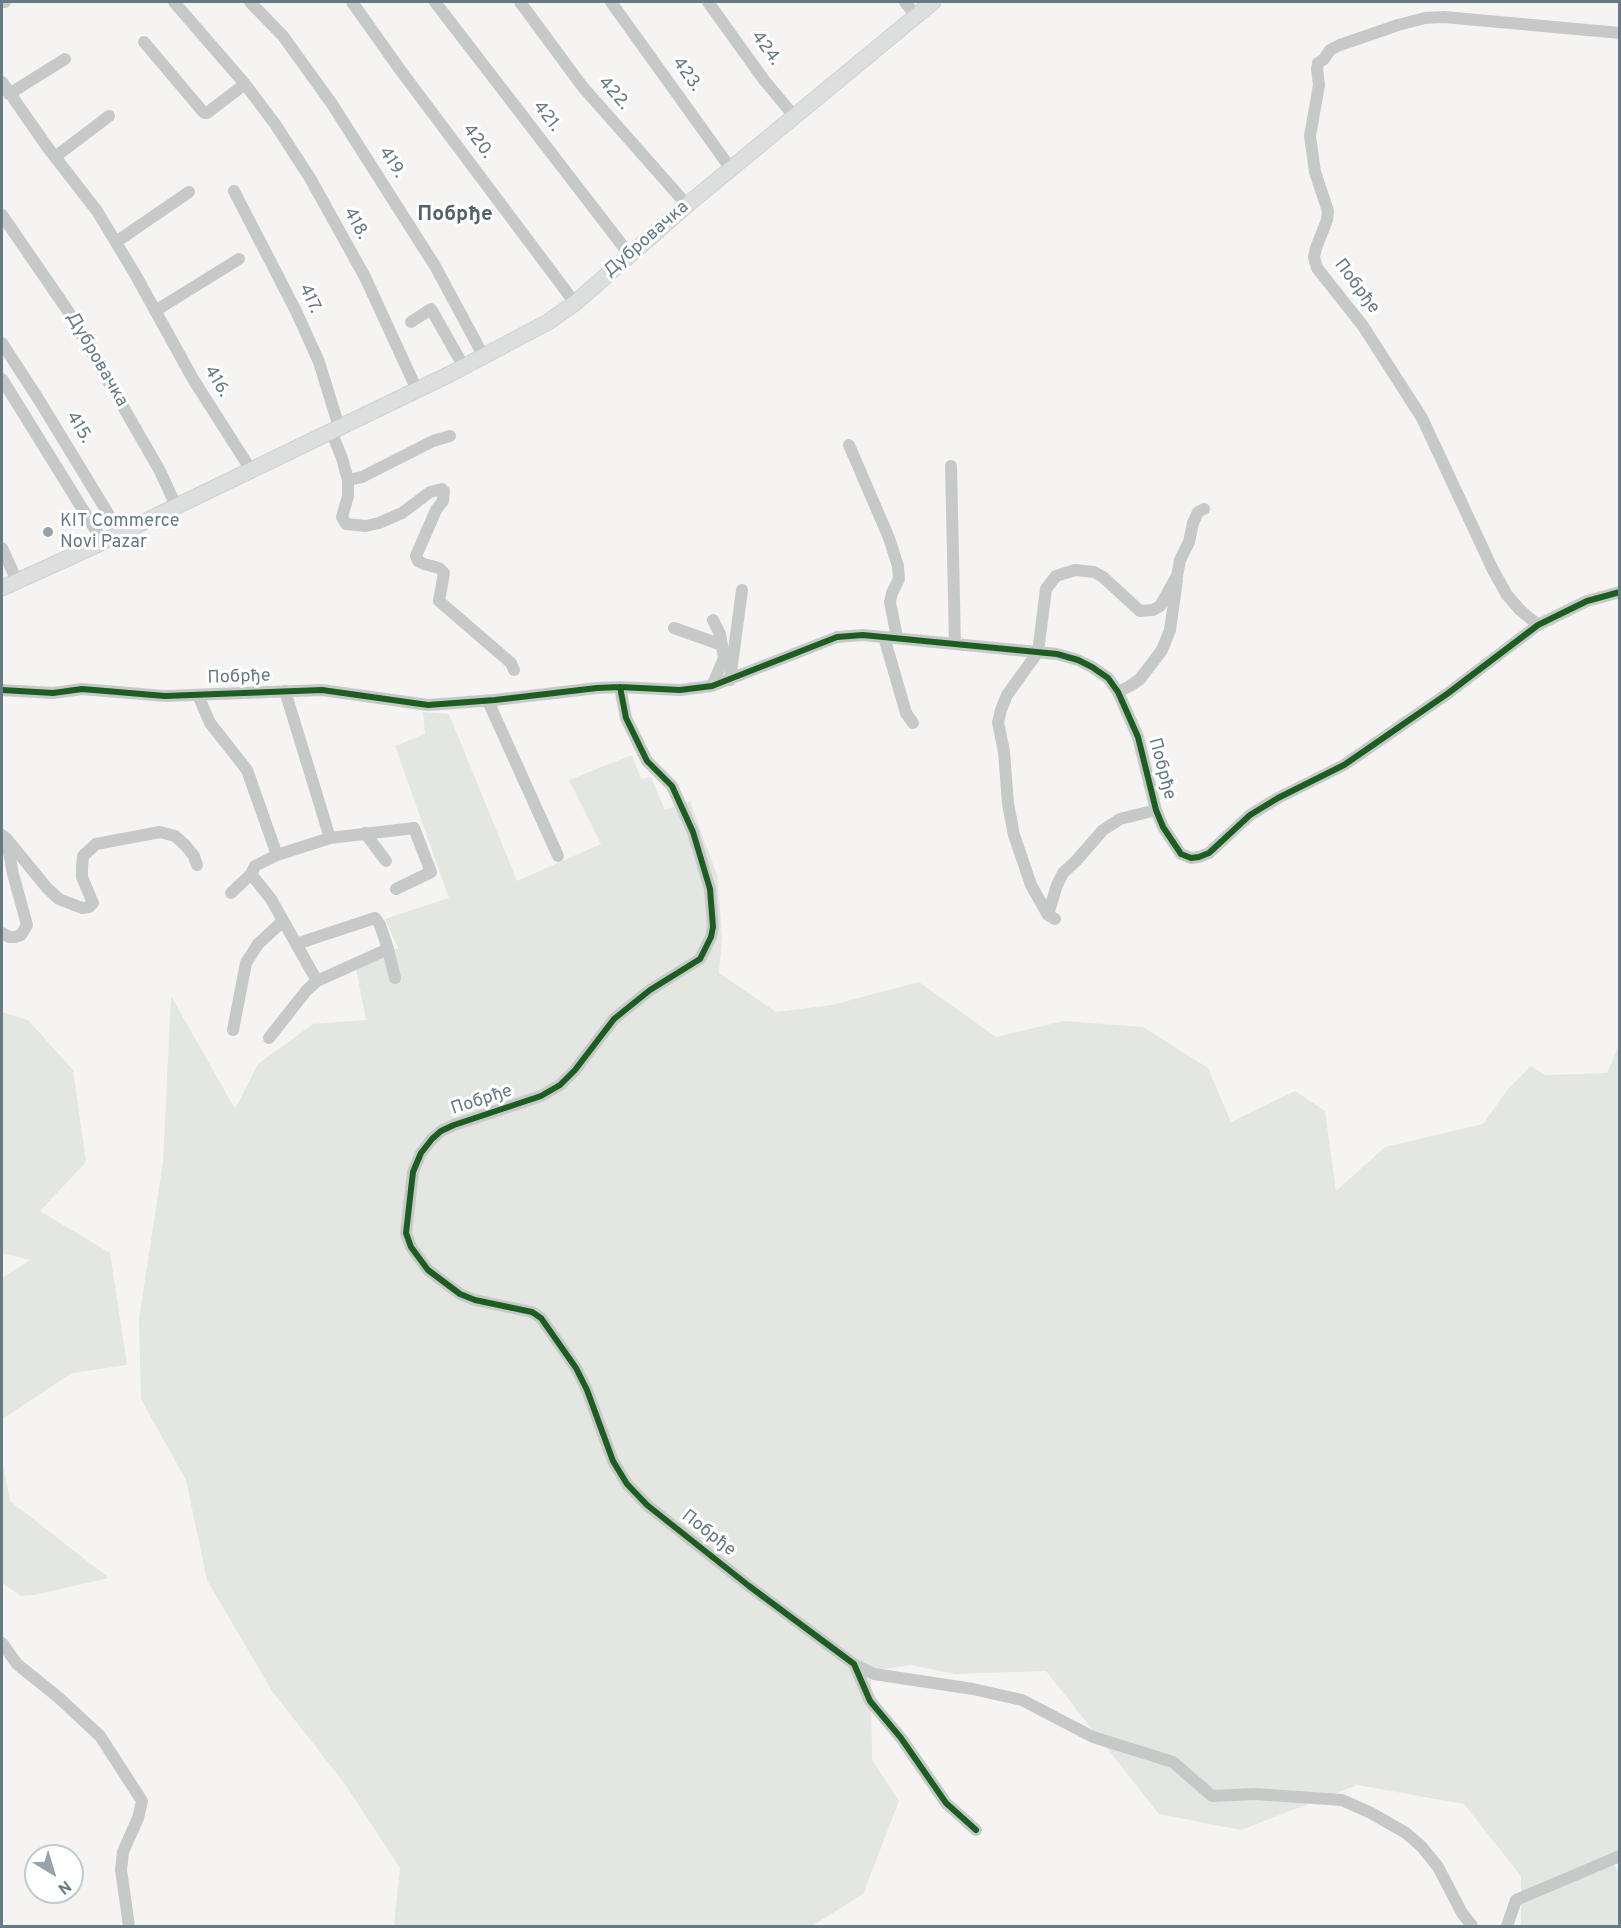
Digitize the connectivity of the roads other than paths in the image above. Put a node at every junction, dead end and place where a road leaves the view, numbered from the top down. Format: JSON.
{"nodes":[{"id":1,"x":174,"y":2,"type":"edge"},
{"id":2,"x":250,"y":2,"type":"edge"},
{"id":3,"x":352,"y":2,"type":"edge"},
{"id":4,"x":435,"y":2,"type":"edge"},
{"id":5,"x":520,"y":2,"type":"edge"},
{"id":6,"x":611,"y":2,"type":"edge"},
{"id":7,"x":708,"y":2,"type":"edge"},
{"id":8,"x":905,"y":2,"type":"edge"},
{"id":9,"x":933,"y":2,"type":"edge"},
{"id":10,"x":916,"y":16,"type":"junction"},
{"id":11,"x":1620,"y":33,"type":"edge"},
{"id":12,"x":144,"y":42,"type":"dead end"},
{"id":13,"x":65,"y":59,"type":"dead end"},
{"id":14,"x":2,"y":82,"type":"edge"},
{"id":15,"x":245,"y":84,"type":"junction"},
{"id":16,"x":9,"y":94,"type":"junction"},
{"id":17,"x":109,"y":116,"type":"dead end"},
{"id":18,"x":794,"y":116,"type":"junction"},
{"id":19,"x":55,"y":157,"type":"junction"},
{"id":20,"x":731,"y":168,"type":"junction"},
{"id":21,"x":234,"y":191,"type":"dead end"},
{"id":22,"x":189,"y":192,"type":"dead end"},
{"id":23,"x":687,"y":205,"type":"junction"},
{"id":24,"x":3,"y":218,"type":"edge"},
{"id":25,"x":116,"y":242,"type":"junction"},
{"id":26,"x":629,"y":254,"type":"junction"},
{"id":27,"x":239,"y":259,"type":"dead end"},
{"id":28,"x":574,"y":303,"type":"junction"},
{"id":29,"x":155,"y":311,"type":"junction"},
{"id":30,"x":411,"y":322,"type":"dead end"},
{"id":31,"x":2,"y":343,"type":"edge"},
{"id":32,"x":484,"y":357,"type":"junction"},
{"id":33,"x":464,"y":367,"type":"junction"},
{"id":34,"x":2,"y":379,"type":"edge"},
{"id":35,"x":417,"y":390,"type":"junction"},
{"id":36,"x":335,"y":429,"type":"junction"},
{"id":37,"x":450,"y":436,"type":"dead end"},
{"id":38,"x":849,"y":445,"type":"dead end"},
{"id":39,"x":951,"y":466,"type":"dead end"},
{"id":40,"x":251,"y":470,"type":"junction"},
{"id":41,"x":348,"y":480,"type":"junction"},
{"id":42,"x":176,"y":506,"type":"junction"},
{"id":43,"x":1204,"y":509,"type":"dead end"},
{"id":44,"x":120,"y":533,"type":"junction"},
{"id":45,"x":103,"y":542,"type":"junction"},
{"id":46,"x":2,"y":548,"type":"edge"},
{"id":47,"x":1177,"y":576,"type":"junction"},
{"id":48,"x":17,"y":581,"type":"junction"},
{"id":49,"x":2,"y":588,"type":"edge"},
{"id":50,"x":742,"y":590,"type":"dead end"},
{"id":51,"x":1620,"y":592,"type":"edge"},
{"id":52,"x":713,"y":620,"type":"dead end"},
{"id":53,"x":1538,"y":625,"type":"junction"},
{"id":54,"x":674,"y":628,"type":"dead end"},
{"id":55,"x":884,"y":637,"type":"junction"},
{"id":56,"x":897,"y":637,"type":"junction"},
{"id":57,"x":955,"y":644,"type":"junction"},
{"id":58,"x":722,"y":645,"type":"junction"},
{"id":59,"x":1038,"y":652,"type":"junction"},
{"id":60,"x":514,"y":670,"type":"dead end"},
{"id":61,"x":730,"y":680,"type":"junction"},
{"id":62,"x":712,"y":686,"type":"junction"},
{"id":63,"x":620,"y":687,"type":"junction"},
{"id":64,"x":2,"y":690,"type":"edge"},
{"id":65,"x":285,"y":691,"type":"junction"},
{"id":66,"x":1118,"y":692,"type":"junction"},
{"id":67,"x":198,"y":695,"type":"junction"},
{"id":68,"x":488,"y":700,"type":"junction"},
{"id":69,"x":913,"y":723,"type":"dead end"},
{"id":70,"x":1156,"y":810,"type":"junction"},
{"id":71,"x":365,"y":833,"type":"junction"},
{"id":72,"x":4,"y":837,"type":"edge"},
{"id":73,"x":330,"y":838,"type":"junction"},
{"id":74,"x":277,"y":855,"type":"junction"},
{"id":75,"x":558,"y":856,"type":"dead end"},
{"id":76,"x":386,"y":861,"type":"dead end"},
{"id":77,"x":197,"y":865,"type":"dead end"},
{"id":78,"x":251,"y":874,"type":"junction"},
{"id":79,"x":396,"y":889,"type":"dead end"},
{"id":80,"x":231,"y":893,"type":"dead end"},
{"id":81,"x":283,"y":921,"type":"junction"},
{"id":82,"x":2,"y":933,"type":"edge"},
{"id":83,"x":296,"y":944,"type":"junction"},
{"id":84,"x":388,"y":950,"type":"junction"},
{"id":85,"x":395,"y":978,"type":"dead end"},
{"id":86,"x":317,"y":981,"type":"junction"},
{"id":87,"x":233,"y":1030,"type":"dead end"},
{"id":88,"x":269,"y":1038,"type":"dead end"},
{"id":89,"x":2,"y":1643,"type":"edge"},
{"id":90,"x":854,"y":1664,"type":"junction"},
{"id":91,"x":976,"y":1830,"type":"dead end"},
{"id":92,"x":1620,"y":1856,"type":"edge"},
{"id":93,"x":129,"y":1926,"type":"edge"},
{"id":94,"x":1472,"y":1926,"type":"edge"},
{"id":95,"x":1507,"y":1926,"type":"edge"}],
"edges":[{"from":1,"to":15,"type":"street","name":"418."},
{"from":2,"to":32,"type":"street","name":"419."},
{"from":3,"to":28,"type":"street","name":"420."},
{"from":4,"to":26,"type":"street","name":"421."},
{"from":5,"to":23,"type":"street","name":"422."},
{"from":6,"to":20,"type":"street","name":"423."},
{"from":7,"to":18,"type":"street","name":"424."},
{"from":8,"to":10,"type":"street"},
{"from":9,"to":10,"type":"main road","name":"Дубровачка"},
{"from":10,"to":18,"type":"main road","name":"Дубровачка"},
{"from":11,"to":53,"type":"street","name":"Побрђе"},
{"from":12,"to":15,"type":"street"},
{"from":13,"to":16,"type":"street"},
{"from":14,"to":16,"type":"street","name":"416."},
{"from":15,"to":35,"type":"street","name":"418."},
{"from":16,"to":19,"type":"street","name":"416."},
{"from":17,"to":19,"type":"street"},
{"from":18,"to":20,"type":"main road","name":"Дубровачка"},
{"from":19,"to":25,"type":"street","name":"416."},
{"from":20,"to":23,"type":"main road","name":"Дубровачка"},
{"from":21,"to":36,"type":"street","name":"417."},
{"from":22,"to":25,"type":"street"},
{"from":23,"to":26,"type":"main road","name":"Дубровачка"},
{"from":24,"to":42,"type":"street","name":"Дубровачка"},
{"from":25,"to":29,"type":"street","name":"416."},
{"from":26,"to":28,"type":"main road","name":"Дубровачка"},
{"from":27,"to":29,"type":"street"},
{"from":28,"to":32,"type":"main road","name":"Дубровачка"},
{"from":29,"to":40,"type":"street","name":"416."},
{"from":30,"to":33,"type":"street"},
{"from":31,"to":44,"type":"street","name":"415."},
{"from":32,"to":33,"type":"main road","name":"Дубровачка"},
{"from":33,"to":35,"type":"main road","name":"Дубровачка"},
{"from":34,"to":45,"type":"street"},
{"from":35,"to":36,"type":"main road","name":"Дубровачка"},
{"from":36,"to":40,"type":"main road","name":"Дубровачка"},
{"from":36,"to":41,"type":"street"},
{"from":37,"to":41,"type":"street"},
{"from":38,"to":56,"type":"street"},
{"from":39,"to":57,"type":"street"},
{"from":40,"to":42,"type":"main road","name":"Дубровачка"},
{"from":41,"to":60,"type":"street"},
{"from":42,"to":44,"type":"main road","name":"Дубровачка"},
{"from":43,"to":47,"type":"street"},
{"from":44,"to":45,"type":"main road","name":"Дубровачка"},
{"from":45,"to":48,"type":"main road","name":"Дубровачка"},
{"from":46,"to":48,"type":"street"},
{"from":47,"to":59,"type":"street"},
{"from":47,"to":66,"type":"street"},
{"from":48,"to":49,"type":"main road","name":"Дубровачка"},
{"from":50,"to":61,"type":"street"},
{"from":51,"to":53,"type":"street","name":"Побрђе"},
{"from":52,"to":58,"type":"street"},
{"from":53,"to":70,"type":"street","name":"Побрђе"},
{"from":54,"to":58,"type":"street"},
{"from":55,"to":56,"type":"street","name":"Побрђе"},
{"from":55,"to":61,"type":"street","name":"Побрђе"},
{"from":55,"to":69,"type":"street"},
{"from":56,"to":57,"type":"street","name":"Побрђе"},
{"from":57,"to":59,"type":"street","name":"Побрђе"},
{"from":58,"to":62,"type":"street"},
{"from":59,"to":66,"type":"street","name":"Побрђе"},
{"from":59,"to":70,"type":"street"},
{"from":61,"to":62,"type":"street","name":"Побрђе"},
{"from":62,"to":63,"type":"street","name":"Побрђе"},
{"from":63,"to":68,"type":"street","name":"Побрђе"},
{"from":63,"to":90,"type":"street","name":"Побрђе"},
{"from":64,"to":67,"type":"street","name":"Побрђе"},
{"from":65,"to":67,"type":"street","name":"Побрђе"},
{"from":65,"to":68,"type":"street","name":"Побрђе"},
{"from":65,"to":73,"type":"street","name":"Побрђе"},
{"from":66,"to":70,"type":"street","name":"Побрђе"},
{"from":67,"to":74,"type":"street","name":"Побрђе"},
{"from":68,"to":75,"type":"street"},
{"from":71,"to":73,"type":"street"},
{"from":71,"to":76,"type":"street"},
{"from":71,"to":79,"type":"street"},
{"from":72,"to":77,"type":"street"},
{"from":72,"to":82,"type":"street"},
{"from":73,"to":74,"type":"street"},
{"from":74,"to":78,"type":"street"},
{"from":78,"to":80,"type":"street"},
{"from":78,"to":81,"type":"street"},
{"from":81,"to":83,"type":"street"},
{"from":81,"to":87,"type":"street"},
{"from":83,"to":84,"type":"street"},
{"from":83,"to":86,"type":"street"},
{"from":84,"to":85,"type":"street"},
{"from":84,"to":86,"type":"street"},
{"from":86,"to":88,"type":"street"},
{"from":89,"to":93,"type":"street"},
{"from":90,"to":91,"type":"street"},
{"from":90,"to":94,"type":"street"},
{"from":92,"to":95,"type":"street"}]}
